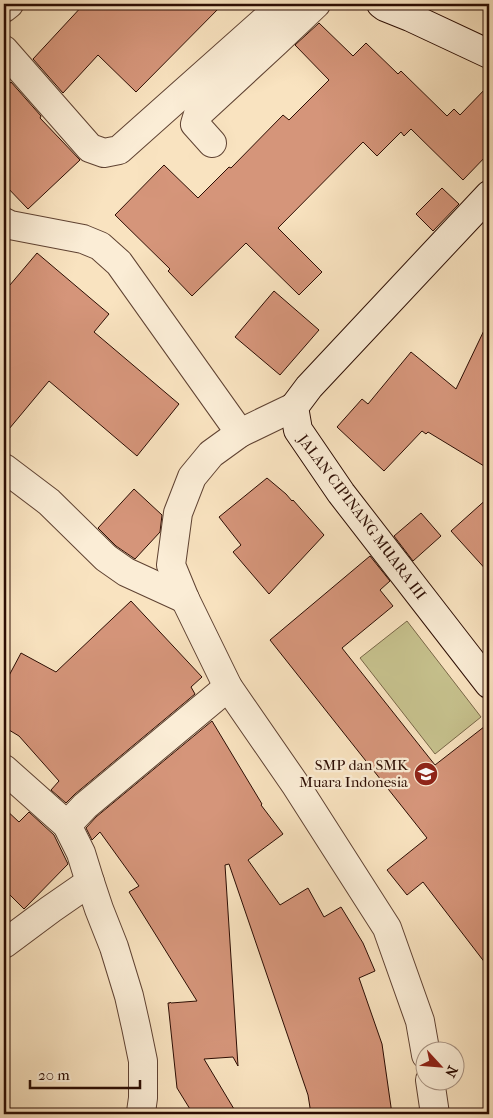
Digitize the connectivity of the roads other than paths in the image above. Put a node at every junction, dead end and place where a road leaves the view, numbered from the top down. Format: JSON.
{"nodes":[{"id":1,"x":9,"y":4,"type":"edge"},
{"id":2,"x":283,"y":4,"type":"edge"},
{"id":3,"x":316,"y":4,"type":"edge"},
{"id":4,"x":381,"y":4,"type":"edge"},
{"id":5,"x":4,"y":8,"type":"edge"},
{"id":6,"x":4,"y":50,"type":"edge"},
{"id":7,"x":489,"y":54,"type":"edge"},
{"id":8,"x":212,"y":143,"type":"dead end"},
{"id":9,"x":489,"y":195,"type":"edge"},
{"id":10,"x":4,"y":222,"type":"edge"},
{"id":11,"x":294,"y":407,"type":"junction"},
{"id":12,"x":240,"y":433,"type":"junction"},
{"id":13,"x":4,"y":468,"type":"edge"},
{"id":14,"x":185,"y":599,"type":"junction"},
{"id":15,"x":489,"y":684,"type":"edge"},
{"id":16,"x":228,"y":687,"type":"junction"},
{"id":17,"x":4,"y":770,"type":"edge"},
{"id":18,"x":67,"y":825,"type":"junction"},
{"id":19,"x":90,"y":882,"type":"junction"},
{"id":20,"x":4,"y":944,"type":"edge"},
{"id":21,"x":423,"y":1040,"type":"edge"},
{"id":22,"x":431,"y":1090,"type":"edge"},
{"id":23,"x":138,"y":1113,"type":"edge"},
{"id":24,"x":435,"y":1114,"type":"edge"}],
"edges":[{"from":1,"to":5,"type":"street"},
{"from":2,"to":6,"type":"street"},
{"from":3,"to":8,"type":"street"},
{"from":4,"to":7,"type":"street"},
{"from":9,"to":11,"type":"street"},
{"from":10,"to":12,"type":"street"},
{"from":11,"to":12,"type":"street"},
{"from":11,"to":15,"type":"street","name":"JALAN CIPINANG MUARA III"},
{"from":12,"to":14,"type":"street"},
{"from":13,"to":14,"type":"street"},
{"from":14,"to":16,"type":"street"},
{"from":16,"to":18,"type":"street"},
{"from":16,"to":21,"type":"street"},
{"from":17,"to":18,"type":"street"},
{"from":18,"to":19,"type":"street"},
{"from":19,"to":20,"type":"street"},
{"from":19,"to":23,"type":"street"},
{"from":22,"to":24,"type":"street"}]}
